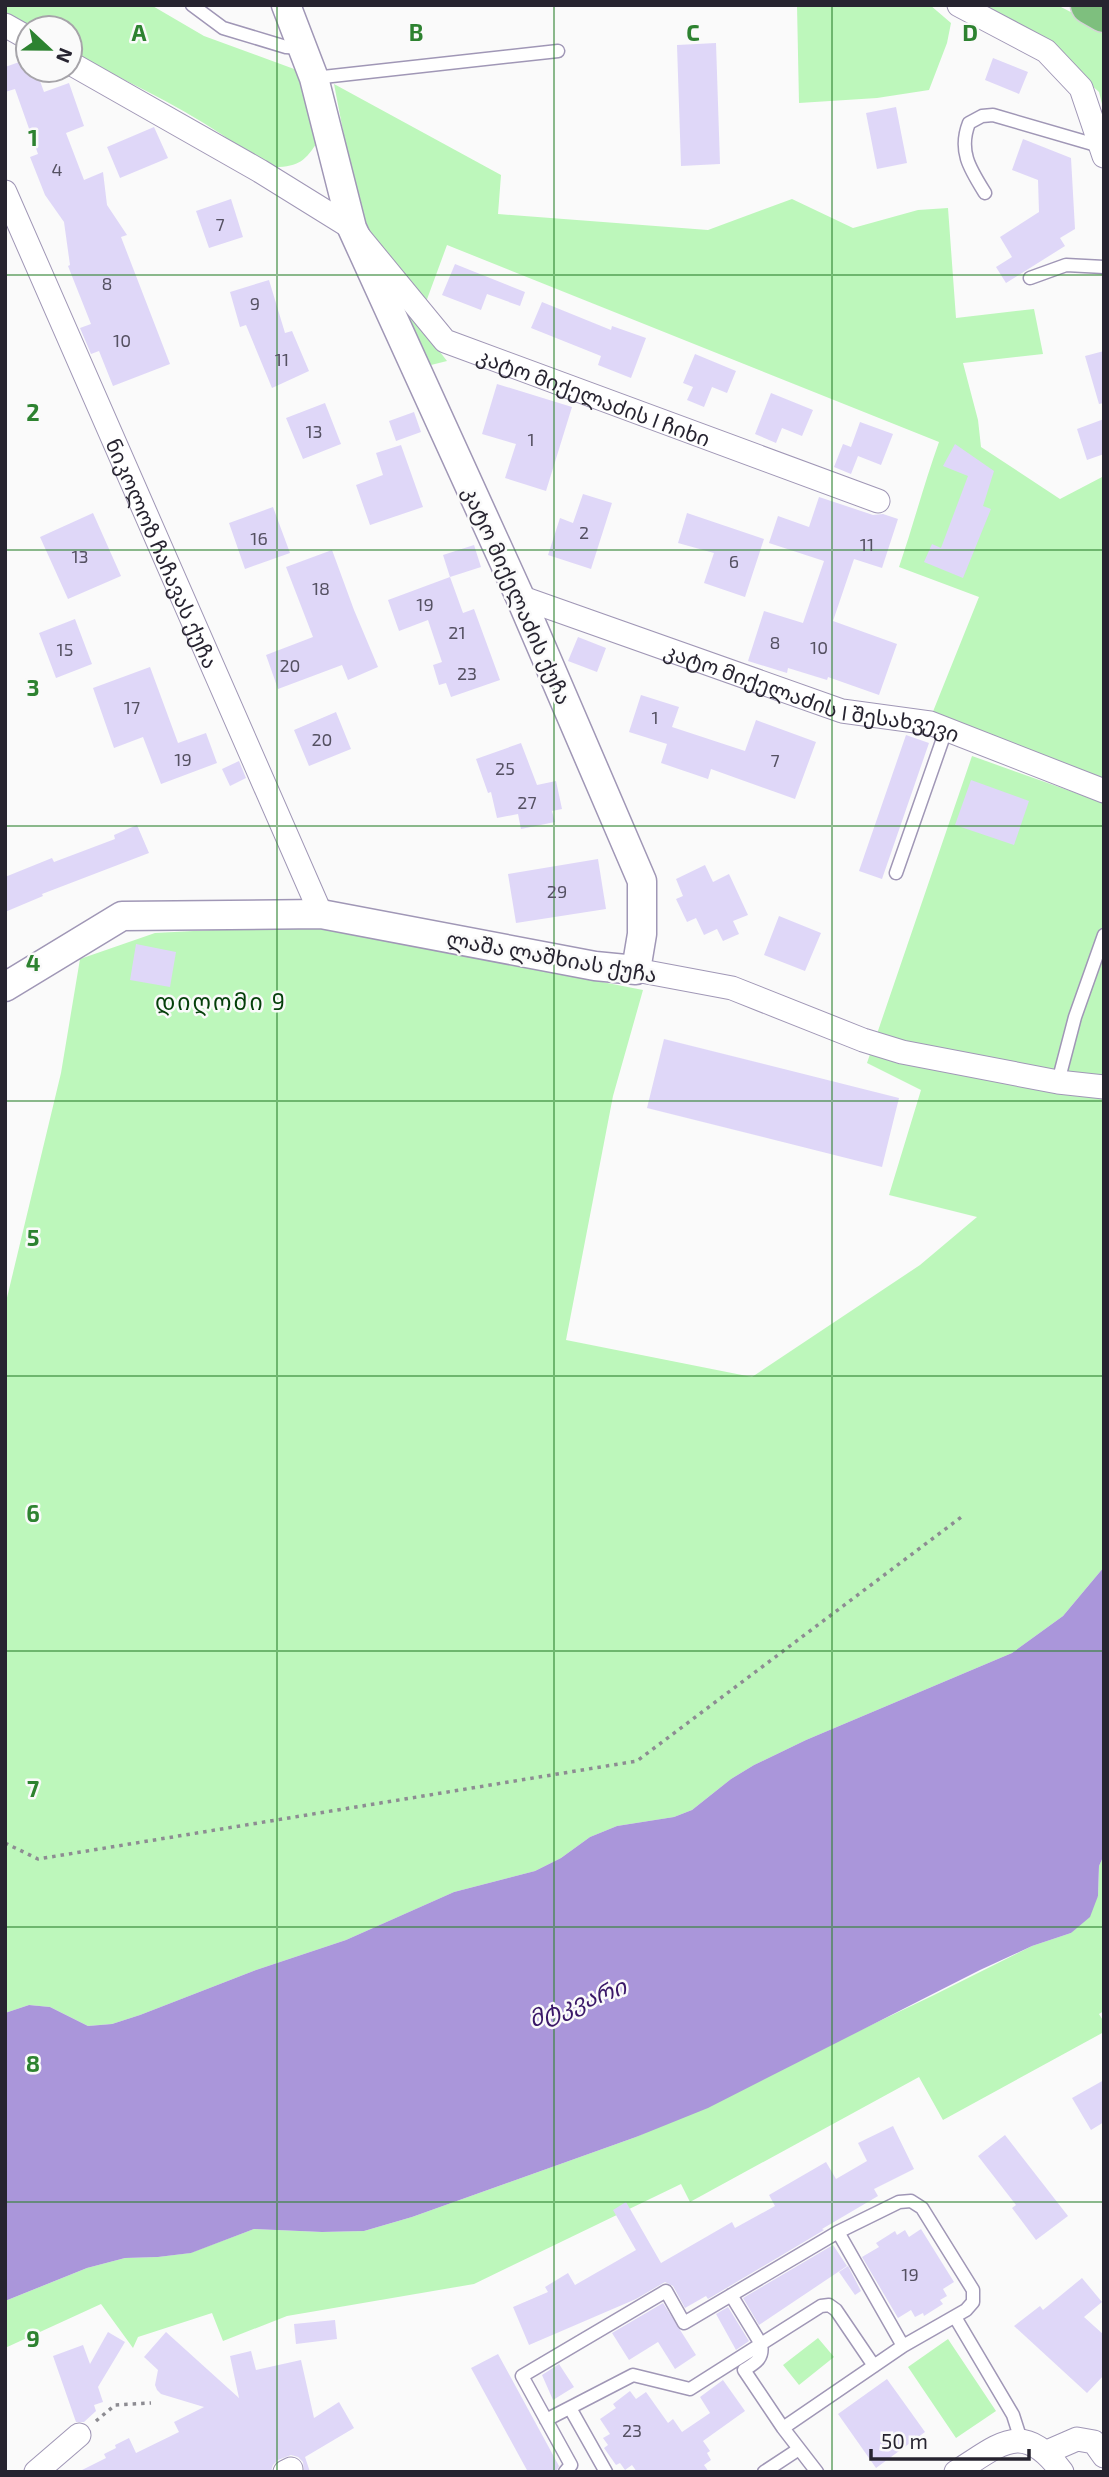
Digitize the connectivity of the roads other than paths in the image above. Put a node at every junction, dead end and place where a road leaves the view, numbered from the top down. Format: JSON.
{"nodes":[{"id":1,"x":192,"y":5,"type":"edge"},
{"id":2,"x":286,"y":5,"type":"edge"},
{"id":3,"x":959,"y":5,"type":"edge"},
{"id":4,"x":1090,"y":5,"type":"edge"},
{"id":5,"x":1104,"y":13,"type":"edge"},
{"id":6,"x":303,"y":48,"type":"junction"},
{"id":7,"x":558,"y":51,"type":"dead end"},
{"id":8,"x":84,"y":70,"type":"edge"},
{"id":9,"x":314,"y":78,"type":"junction"},
{"id":10,"x":1103,"y":150,"type":"edge"},
{"id":11,"x":5,"y":192,"type":"edge"},
{"id":12,"x":985,"y":193,"type":"dead end"},
{"id":13,"x":352,"y":228,"type":"junction"},
{"id":14,"x":1104,"y":267,"type":"edge"},
{"id":15,"x":1030,"y":278,"type":"dead end"},
{"id":16,"x":878,"y":501,"type":"dead end"},
{"id":17,"x":520,"y":597,"type":"junction"},
{"id":18,"x":946,"y":730,"type":"junction"},
{"id":19,"x":1104,"y":791,"type":"edge"},
{"id":20,"x":896,"y":873,"type":"dead end"},
{"id":21,"x":321,"y":914,"type":"junction"},
{"id":22,"x":1104,"y":935,"type":"edge"},
{"id":23,"x":636,"y":970,"type":"junction"},
{"id":24,"x":5,"y":987,"type":"edge"},
{"id":25,"x":1058,"y":1082,"type":"junction"},
{"id":26,"x":1104,"y":1087,"type":"edge"},
{"id":27,"x":838,"y":2232,"type":"junction"},
{"id":28,"x":731,"y":2295,"type":"junction"},
{"id":29,"x":955,"y":2317,"type":"junction"},
{"id":30,"x":761,"y":2344,"type":"junction"},
{"id":31,"x":904,"y":2346,"type":"junction"},
{"id":32,"x":873,"y":2366,"type":"junction"},
{"id":33,"x":569,"y":2408,"type":"junction"},
{"id":34,"x":546,"y":2420,"type":"junction"},
{"id":35,"x":783,"y":2428,"type":"junction"},
{"id":36,"x":79,"y":2435,"type":"road end"},
{"id":37,"x":1021,"y":2440,"type":"junction"},
{"id":38,"x":799,"y":2449,"type":"junction"},
{"id":39,"x":1047,"y":2452,"type":"junction"},
{"id":40,"x":1104,"y":2456,"type":"edge"},
{"id":41,"x":36,"y":2472,"type":"edge"},
{"id":42,"x":565,"y":2472,"type":"edge"},
{"id":43,"x":606,"y":2472,"type":"edge"},
{"id":44,"x":764,"y":2472,"type":"edge"},
{"id":45,"x":817,"y":2472,"type":"edge"},
{"id":46,"x":956,"y":2472,"type":"edge"},
{"id":47,"x":1062,"y":2472,"type":"edge"}],
"edges":[{"from":1,"to":6,"type":"lane"},
{"from":2,"to":6,"type":"street","name":"კატო მიქელაძის ქუჩა"},
{"from":3,"to":10,"type":"street"},
{"from":4,"to":5,"type":"highway"},
{"from":6,"to":9,"type":"street","name":"კატო მიქელაძის ქუჩა"},
{"from":7,"to":9,"type":"lane"},
{"from":8,"to":13,"type":"street"},
{"from":9,"to":13,"type":"street","name":"კატო მიქელაძის ქუჩა"},
{"from":10,"to":12,"type":"lane"},
{"from":11,"to":21,"type":"street","name":"ნიკოლოზ ჩაჩავას ქუჩა"},
{"from":13,"to":16,"type":"street","name":"კატო მიქელაძის I ჩიხი"},
{"from":13,"to":17,"type":"street","name":"კატო მიქელაძის ქუჩა"},
{"from":14,"to":15,"type":"lane"},
{"from":17,"to":18,"type":"street","name":"კატო მიქელაძის I შესახვევი"},
{"from":17,"to":23,"type":"street","name":"კატო მიქელაძის ქუჩა"},
{"from":18,"to":19,"type":"street","name":"კატო მიქელაძის I შესახვევი"},
{"from":18,"to":20,"type":"lane"},
{"from":21,"to":23,"type":"street","name":"ლაშა ლაშხიას ქუჩა"},
{"from":21,"to":24,"type":"street","name":"ლაშა ლაშხიას ქუჩა"},
{"from":22,"to":25,"type":"lane"},
{"from":23,"to":25,"type":"street","name":"ლაშა ლაშხიას ქუჩა"},
{"from":25,"to":26,"type":"street","name":"ლაშა ლაშხიას ქუჩა"},
{"from":27,"to":28,"type":"lane"},
{"from":27,"to":29,"type":"lane"},
{"from":27,"to":31,"type":"lane"},
{"from":28,"to":30,"type":"lane"},
{"from":28,"to":34,"type":"lane"},
{"from":29,"to":31,"type":"lane"},
{"from":29,"to":37,"type":"lane"},
{"from":30,"to":32,"type":"lane"},
{"from":30,"to":33,"type":"lane"},
{"from":30,"to":35,"type":"lane"},
{"from":31,"to":32,"type":"lane"},
{"from":32,"to":35,"type":"lane"},
{"from":33,"to":34,"type":"lane"},
{"from":33,"to":43,"type":"lane"},
{"from":34,"to":42,"type":"lane"},
{"from":35,"to":38,"type":"lane"},
{"from":36,"to":41,"type":"street"},
{"from":37,"to":39,"type":"street"},
{"from":37,"to":46,"type":"street"},
{"from":38,"to":44,"type":"lane"},
{"from":38,"to":45,"type":"lane"},
{"from":39,"to":40,"type":"street"},
{"from":39,"to":47,"type":"street"}]}
